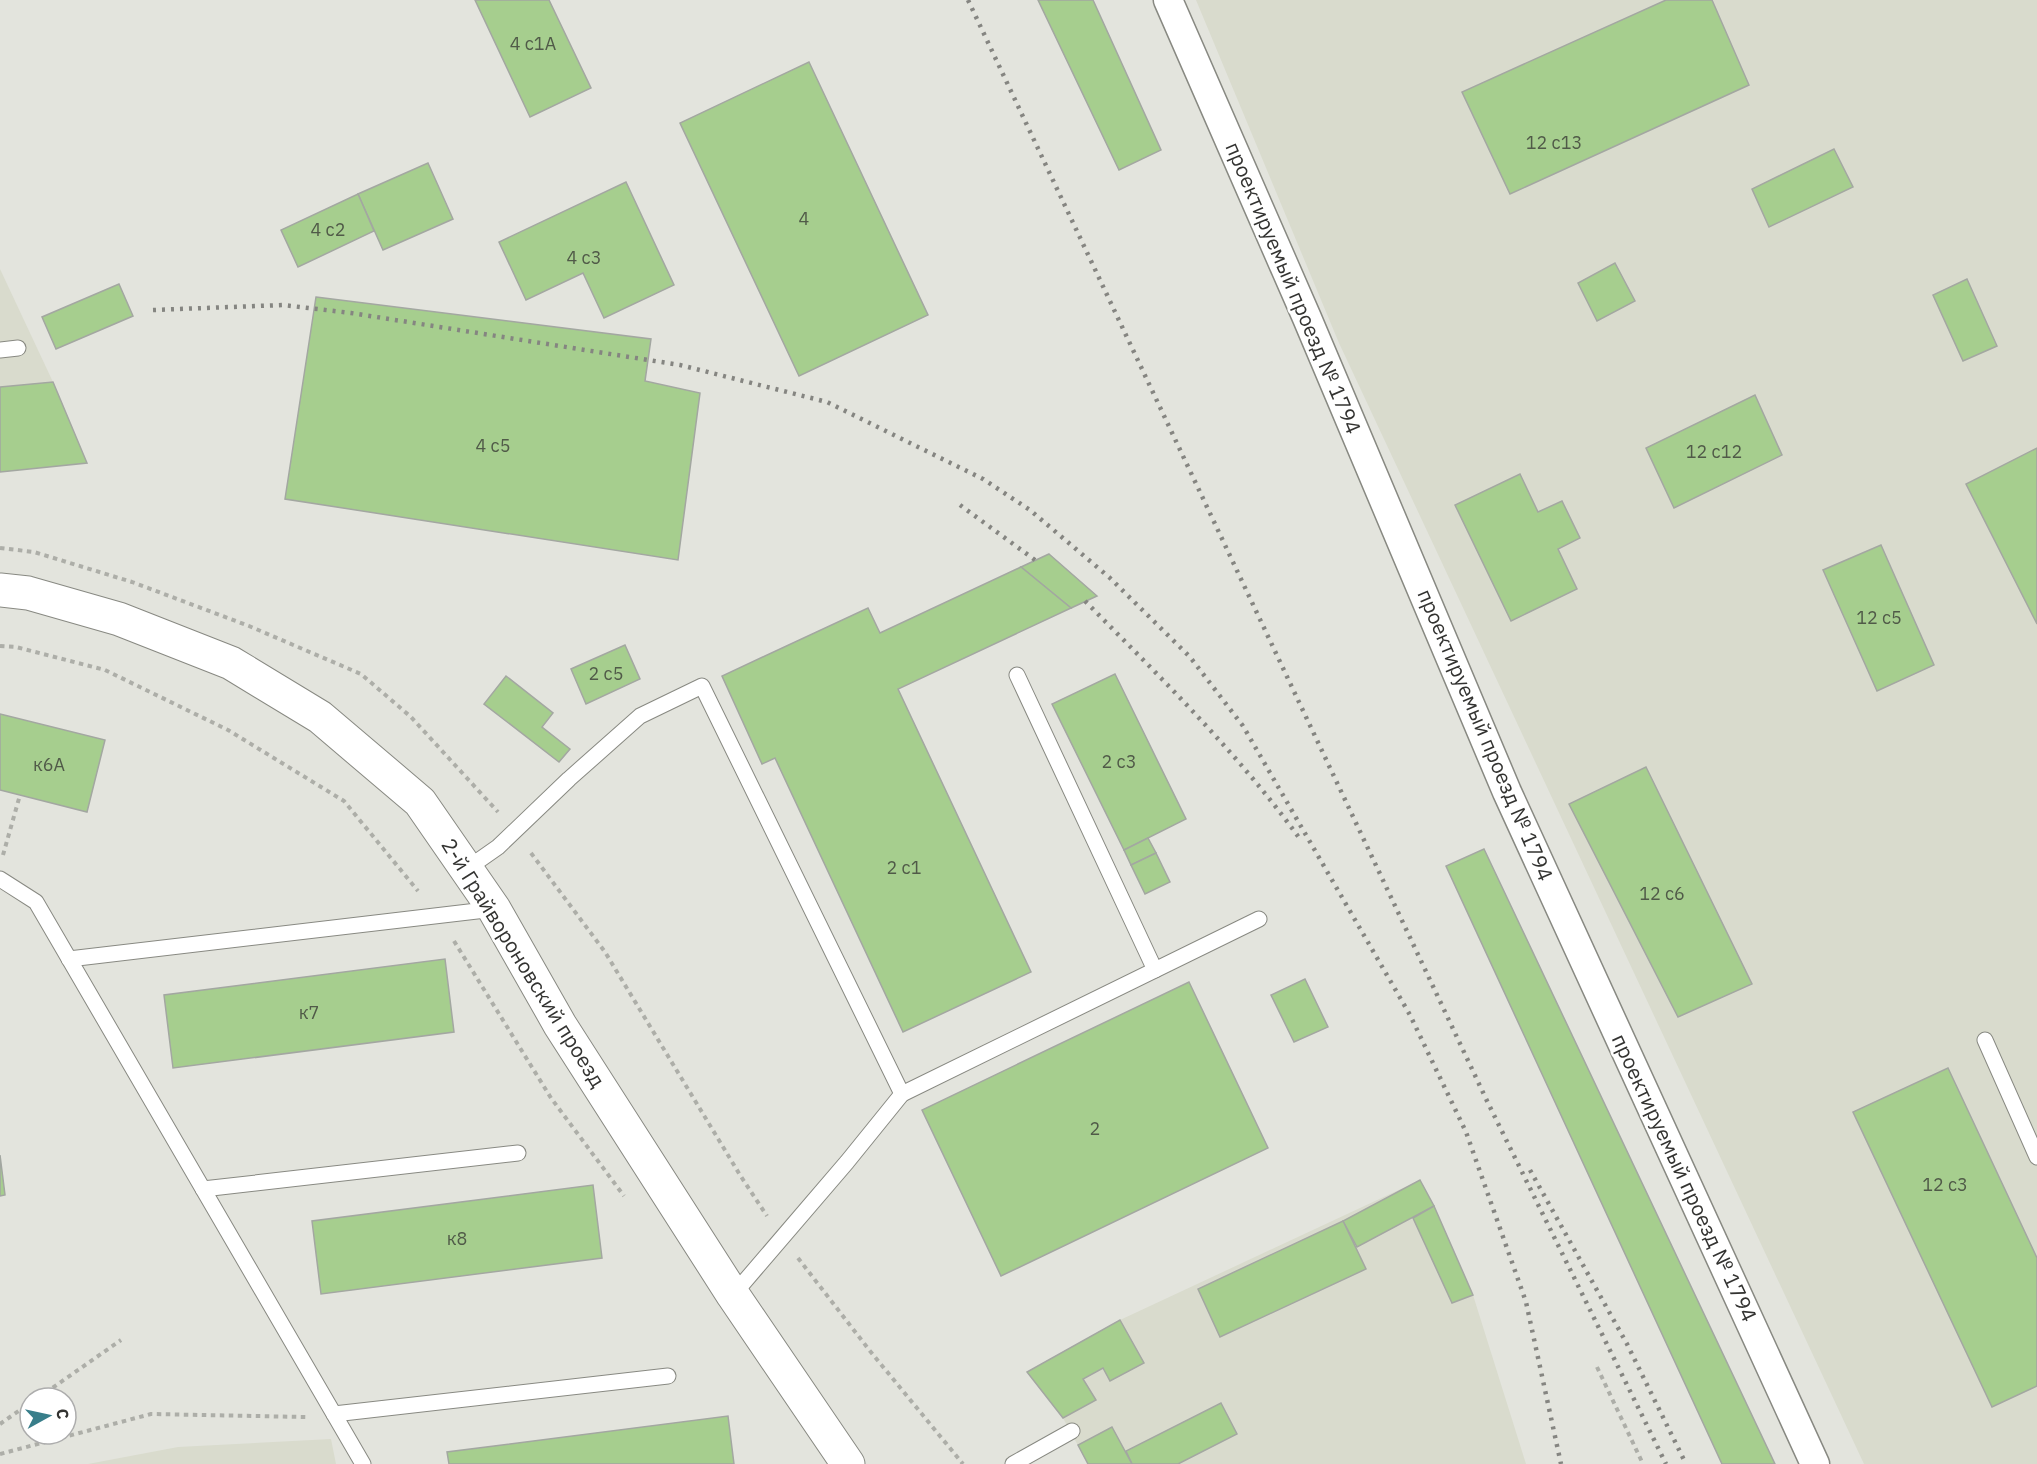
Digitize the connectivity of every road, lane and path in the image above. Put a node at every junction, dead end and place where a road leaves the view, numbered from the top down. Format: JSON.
{"nodes":[{"id":1,"x":1168,"y":0,"type":"edge"},
{"id":2,"x":18,"y":348,"type":"dead end"},
{"id":3,"x":0,"y":350,"type":"edge"},
{"id":4,"x":0,"y":590,"type":"edge"},
{"id":5,"x":0,"y":646,"type":"edge"},
{"id":6,"x":1017,"y":675,"type":"dead end"},
{"id":7,"x":20,"y":795,"type":"dead end"},
{"id":8,"x":514,"y":831,"type":"junction"},
{"id":9,"x":0,"y":865,"type":"edge"},
{"id":10,"x":468,"y":868,"type":"junction"},
{"id":11,"x":0,"y":879,"type":"edge"},
{"id":12,"x":494,"y":909,"type":"junction"},
{"id":13,"x":439,"y":917,"type":"junction"},
{"id":14,"x":1259,"y":919,"type":"dead end"},
{"id":15,"x":69,"y":959,"type":"junction"},
{"id":16,"x":1155,"y":970,"type":"junction"},
{"id":17,"x":1984,"y":1040,"type":"dead end"},
{"id":18,"x":902,"y":1094,"type":"junction"},
{"id":19,"x":518,"y":1153,"type":"dead end"},
{"id":20,"x":2037,"y":1156,"type":"edge"},
{"id":21,"x":203,"y":1190,"type":"junction"},
{"id":22,"x":627,"y":1200,"type":"dead end"},
{"id":23,"x":783,"y":1238,"type":"junction"},
{"id":24,"x":733,"y":1295,"type":"junction"},
{"id":25,"x":120,"y":1340,"type":"dead end"},
{"id":26,"x":1597,"y":1367,"type":"dead end"},
{"id":27,"x":668,"y":1376,"type":"dead end"},
{"id":28,"x":55,"y":1386,"type":"edge"},
{"id":29,"x":18,"y":1411,"type":"edge"},
{"id":30,"x":334,"y":1414,"type":"junction"},
{"id":31,"x":306,"y":1418,"type":"dead end"},
{"id":32,"x":0,"y":1424,"type":"edge"},
{"id":33,"x":1072,"y":1431,"type":"dead end"},
{"id":34,"x":0,"y":1454,"type":"edge"},
{"id":35,"x":363,"y":1464,"type":"edge"},
{"id":36,"x":848,"y":1464,"type":"edge"},
{"id":37,"x":963,"y":1464,"type":"edge"},
{"id":38,"x":1013,"y":1464,"type":"edge"},
{"id":39,"x":1643,"y":1464,"type":"edge"},
{"id":40,"x":1815,"y":1464,"type":"edge"}],
"edges":[{"from":1,"to":40,"type":"street","name":"проектируемый проезд № 1794"},
{"from":2,"to":3,"type":"lane"},
{"from":4,"to":10,"type":"main road","name":"2-й Грайвороновский проезд"},
{"from":5,"to":13,"type":"path"},
{"from":6,"to":16,"type":"lane"},
{"from":7,"to":9,"type":"path"},
{"from":8,"to":10,"type":"lane"},
{"from":8,"to":18,"type":"lane"},
{"from":8,"to":23,"type":"path"},
{"from":10,"to":12,"type":"main road","name":"2-й Грайвороновский проезд"},
{"from":11,"to":15,"type":"lane"},
{"from":12,"to":13,"type":"lane"},
{"from":12,"to":24,"type":"main road","name":"2-й Грайвороновский проезд"},
{"from":13,"to":15,"type":"lane"},
{"from":13,"to":22,"type":"path"},
{"from":14,"to":16,"type":"lane"},
{"from":15,"to":21,"type":"lane"},
{"from":16,"to":18,"type":"lane"},
{"from":17,"to":20,"type":"lane"},
{"from":18,"to":23,"type":"lane"},
{"from":19,"to":21,"type":"lane"},
{"from":21,"to":30,"type":"lane"},
{"from":23,"to":24,"type":"lane"},
{"from":23,"to":37,"type":"path"},
{"from":24,"to":36,"type":"main road","name":"2-й Грайвороновский проезд"},
{"from":25,"to":28,"type":"path"},
{"from":26,"to":39,"type":"path"},
{"from":27,"to":30,"type":"lane"},
{"from":29,"to":32,"type":"path"},
{"from":30,"to":35,"type":"lane"},
{"from":31,"to":34,"type":"path"},
{"from":33,"to":38,"type":"lane"}]}
